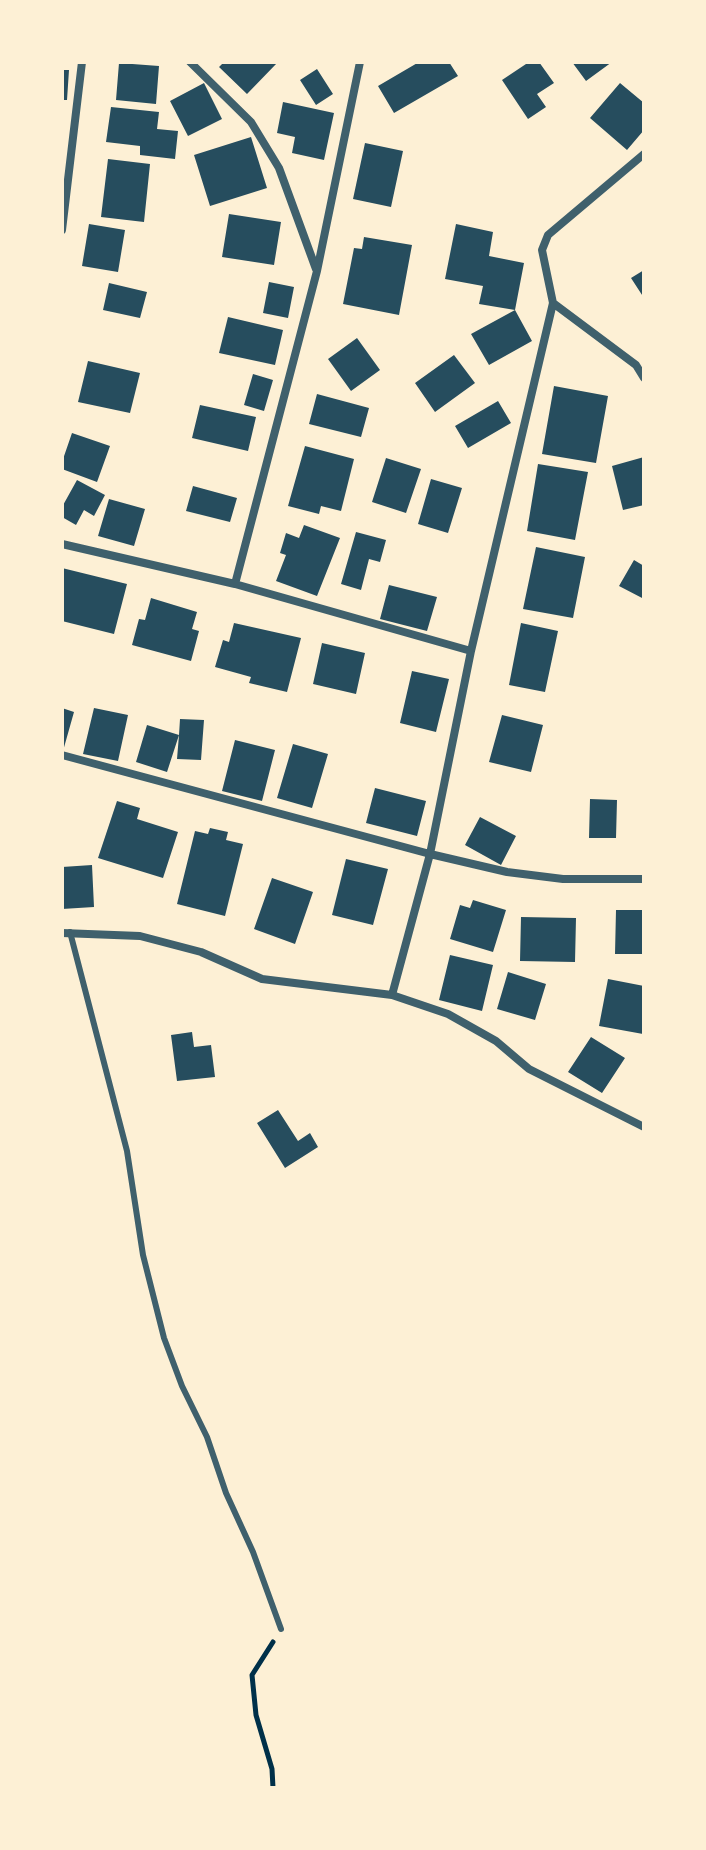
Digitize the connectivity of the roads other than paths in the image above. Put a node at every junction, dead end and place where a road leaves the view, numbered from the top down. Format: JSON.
{"nodes":[{"id":1,"x":82,"y":62,"type":"edge"},
{"id":2,"x":190,"y":62,"type":"edge"},
{"id":3,"x":360,"y":62,"type":"edge"},
{"id":4,"x":644,"y":154,"type":"edge"},
{"id":5,"x":66,"y":182,"type":"edge"},
{"id":6,"x":62,"y":230,"type":"edge"},
{"id":7,"x":317,"y":271,"type":"junction"},
{"id":8,"x":553,"y":303,"type":"junction"},
{"id":9,"x":640,"y":365,"type":"edge"},
{"id":10,"x":644,"y":378,"type":"edge"},
{"id":11,"x":62,"y":544,"type":"edge"},
{"id":12,"x":235,"y":584,"type":"junction"},
{"id":13,"x":471,"y":651,"type":"junction"},
{"id":14,"x":62,"y":755,"type":"edge"},
{"id":15,"x":430,"y":854,"type":"junction"},
{"id":16,"x":644,"y":879,"type":"edge"},
{"id":17,"x":66,"y":933,"type":"edge"},
{"id":18,"x":392,"y":995,"type":"junction"},
{"id":19,"x":644,"y":1127,"type":"edge"},
{"id":20,"x":281,"y":1629,"type":"road end"}],
"edges":[{"from":1,"to":5,"type":"street"},
{"from":2,"to":7,"type":"street"},
{"from":3,"to":7,"type":"street"},
{"from":4,"to":8,"type":"street"},
{"from":5,"to":6,"type":"street"},
{"from":7,"to":12,"type":"street"},
{"from":8,"to":9,"type":"street"},
{"from":8,"to":13,"type":"street"},
{"from":9,"to":10,"type":"street"},
{"from":11,"to":12,"type":"street"},
{"from":12,"to":13,"type":"street"},
{"from":13,"to":15,"type":"street"},
{"from":14,"to":15,"type":"street"},
{"from":15,"to":16,"type":"street"},
{"from":15,"to":18,"type":"street"},
{"from":17,"to":18,"type":"street"},
{"from":17,"to":20,"type":"lane"},
{"from":18,"to":19,"type":"street"}]}
